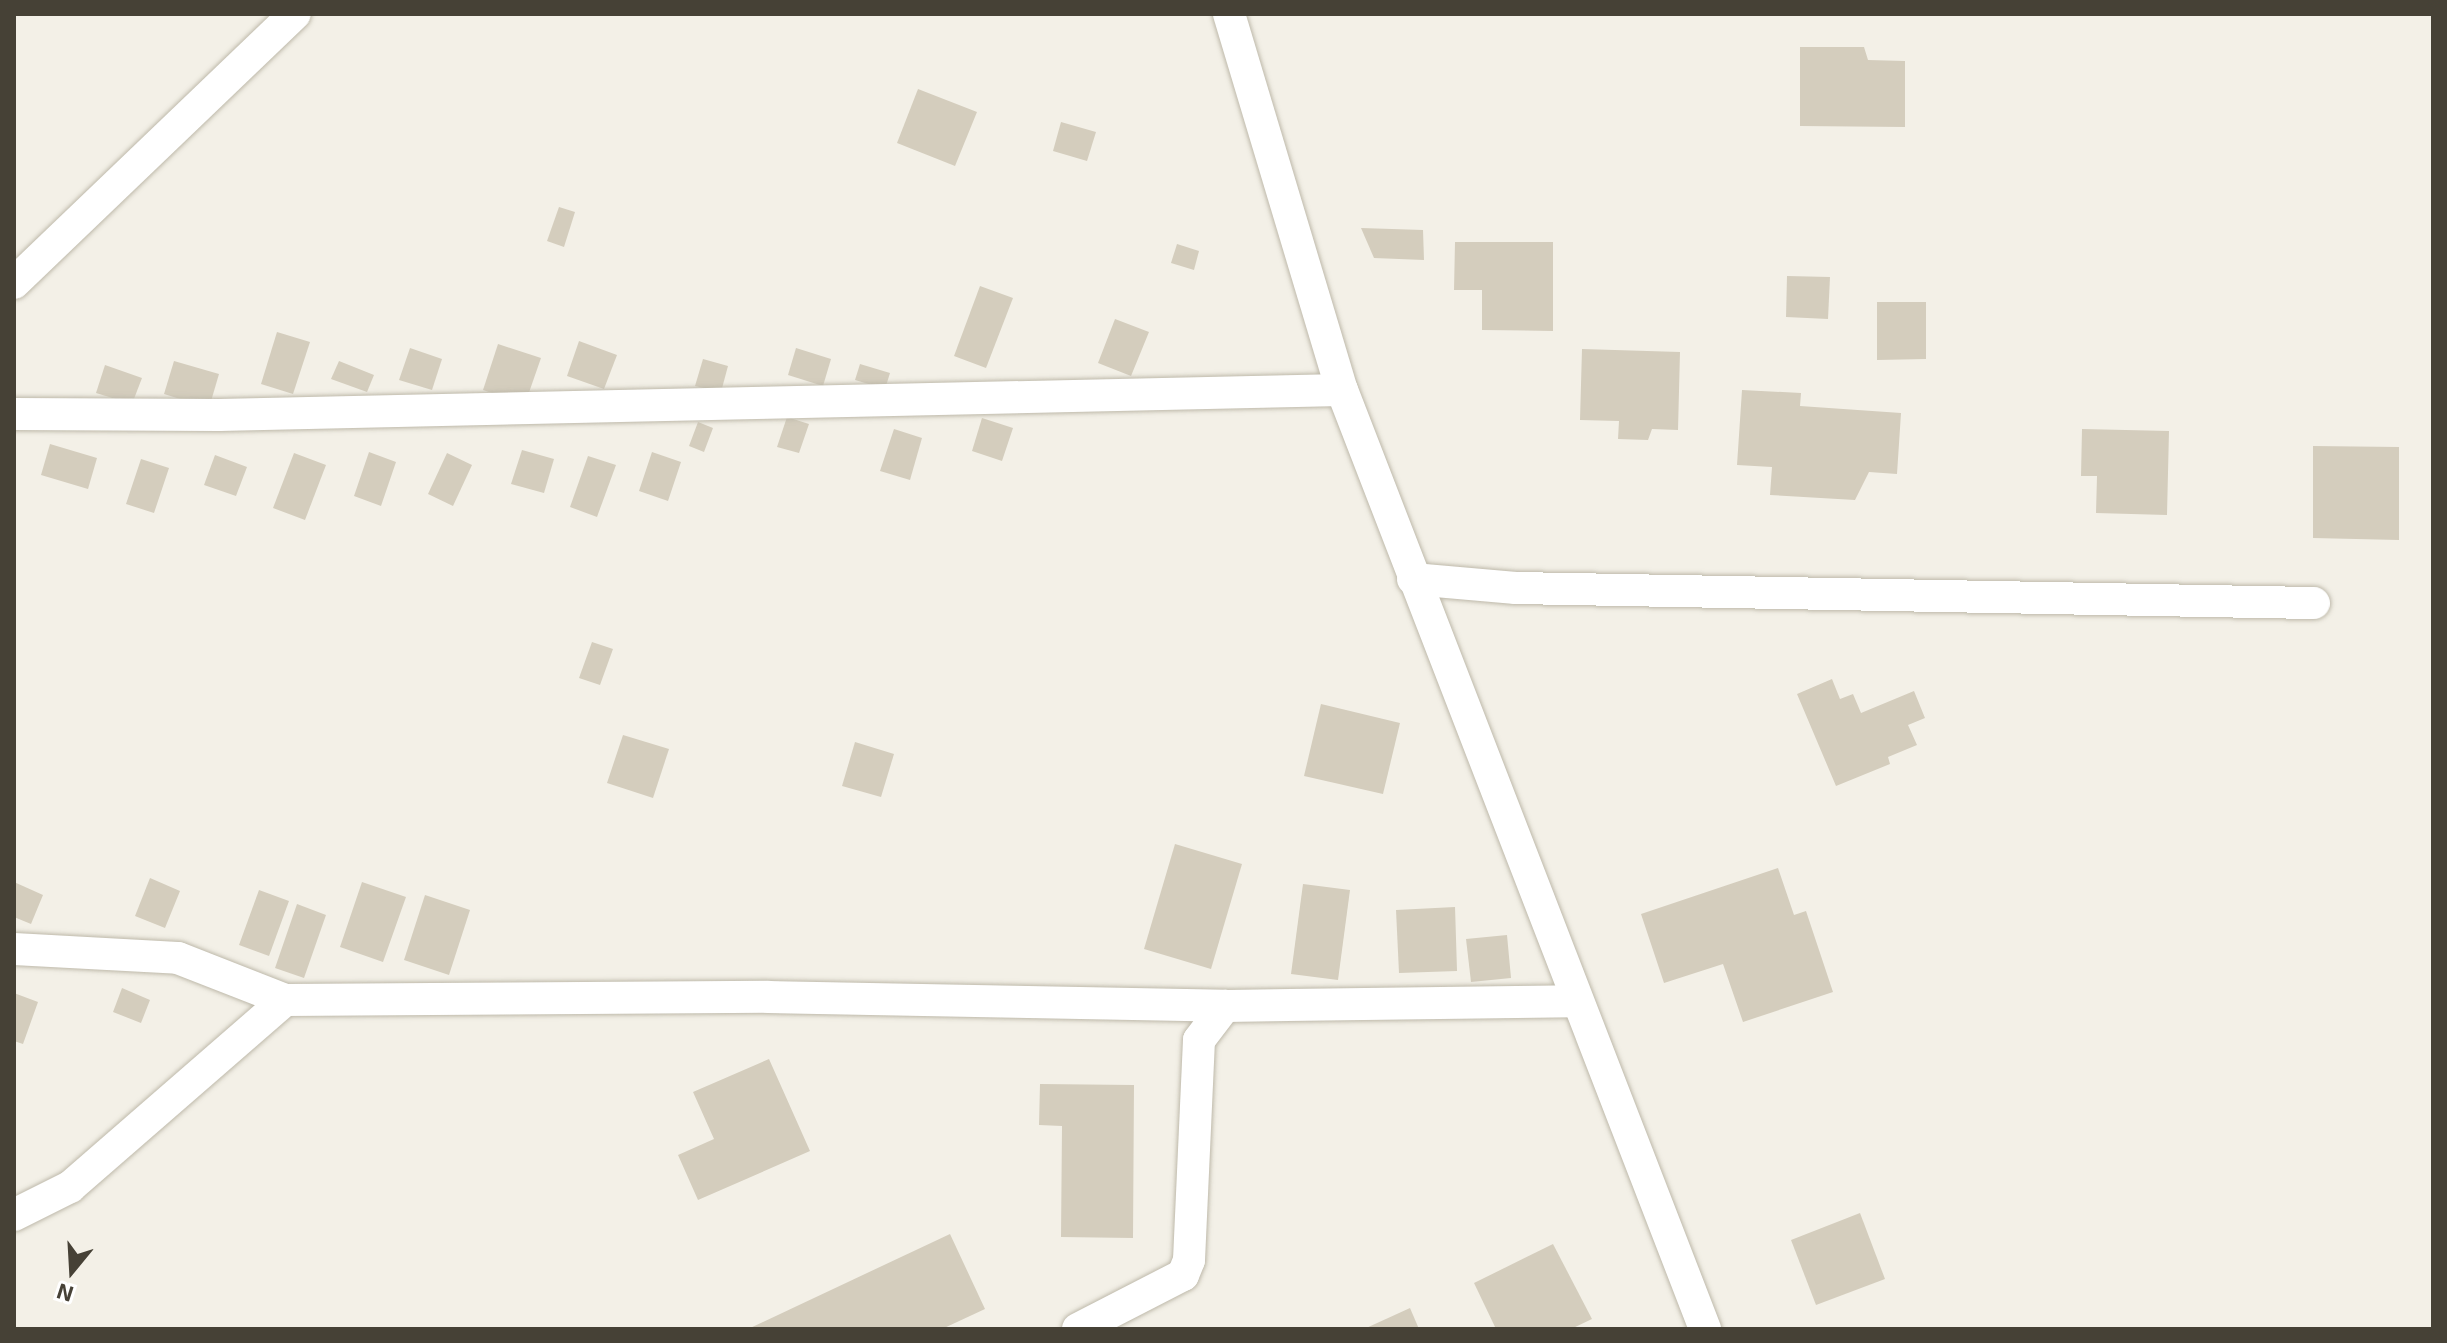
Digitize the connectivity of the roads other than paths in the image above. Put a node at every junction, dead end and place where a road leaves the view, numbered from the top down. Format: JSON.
{"nodes":[{"id":1,"x":295,"y":14,"type":"edge"},
{"id":2,"x":1229,"y":14,"type":"edge"},
{"id":3,"x":14,"y":283,"type":"edge"},
{"id":4,"x":1342,"y":390,"type":"junction"},
{"id":5,"x":14,"y":414,"type":"edge"},
{"id":6,"x":1413,"y":579,"type":"junction"},
{"id":7,"x":2314,"y":603,"type":"dead end"},
{"id":8,"x":14,"y":949,"type":"edge"},
{"id":9,"x":285,"y":1000,"type":"junction"},
{"id":10,"x":1574,"y":1001,"type":"junction"},
{"id":11,"x":1225,"y":1006,"type":"junction"},
{"id":12,"x":14,"y":1215,"type":"edge"},
{"id":13,"x":1078,"y":1329,"type":"edge"},
{"id":14,"x":1705,"y":1329,"type":"edge"}],
"edges":[{"from":1,"to":3,"type":"street"},
{"from":2,"to":4,"type":"street"},
{"from":4,"to":5,"type":"street"},
{"from":4,"to":6,"type":"street"},
{"from":6,"to":7,"type":"street"},
{"from":6,"to":10,"type":"street"},
{"from":8,"to":9,"type":"street"},
{"from":9,"to":11,"type":"street"},
{"from":9,"to":12,"type":"street"},
{"from":10,"to":11,"type":"street"},
{"from":10,"to":14,"type":"street"},
{"from":11,"to":13,"type":"street"}]}
